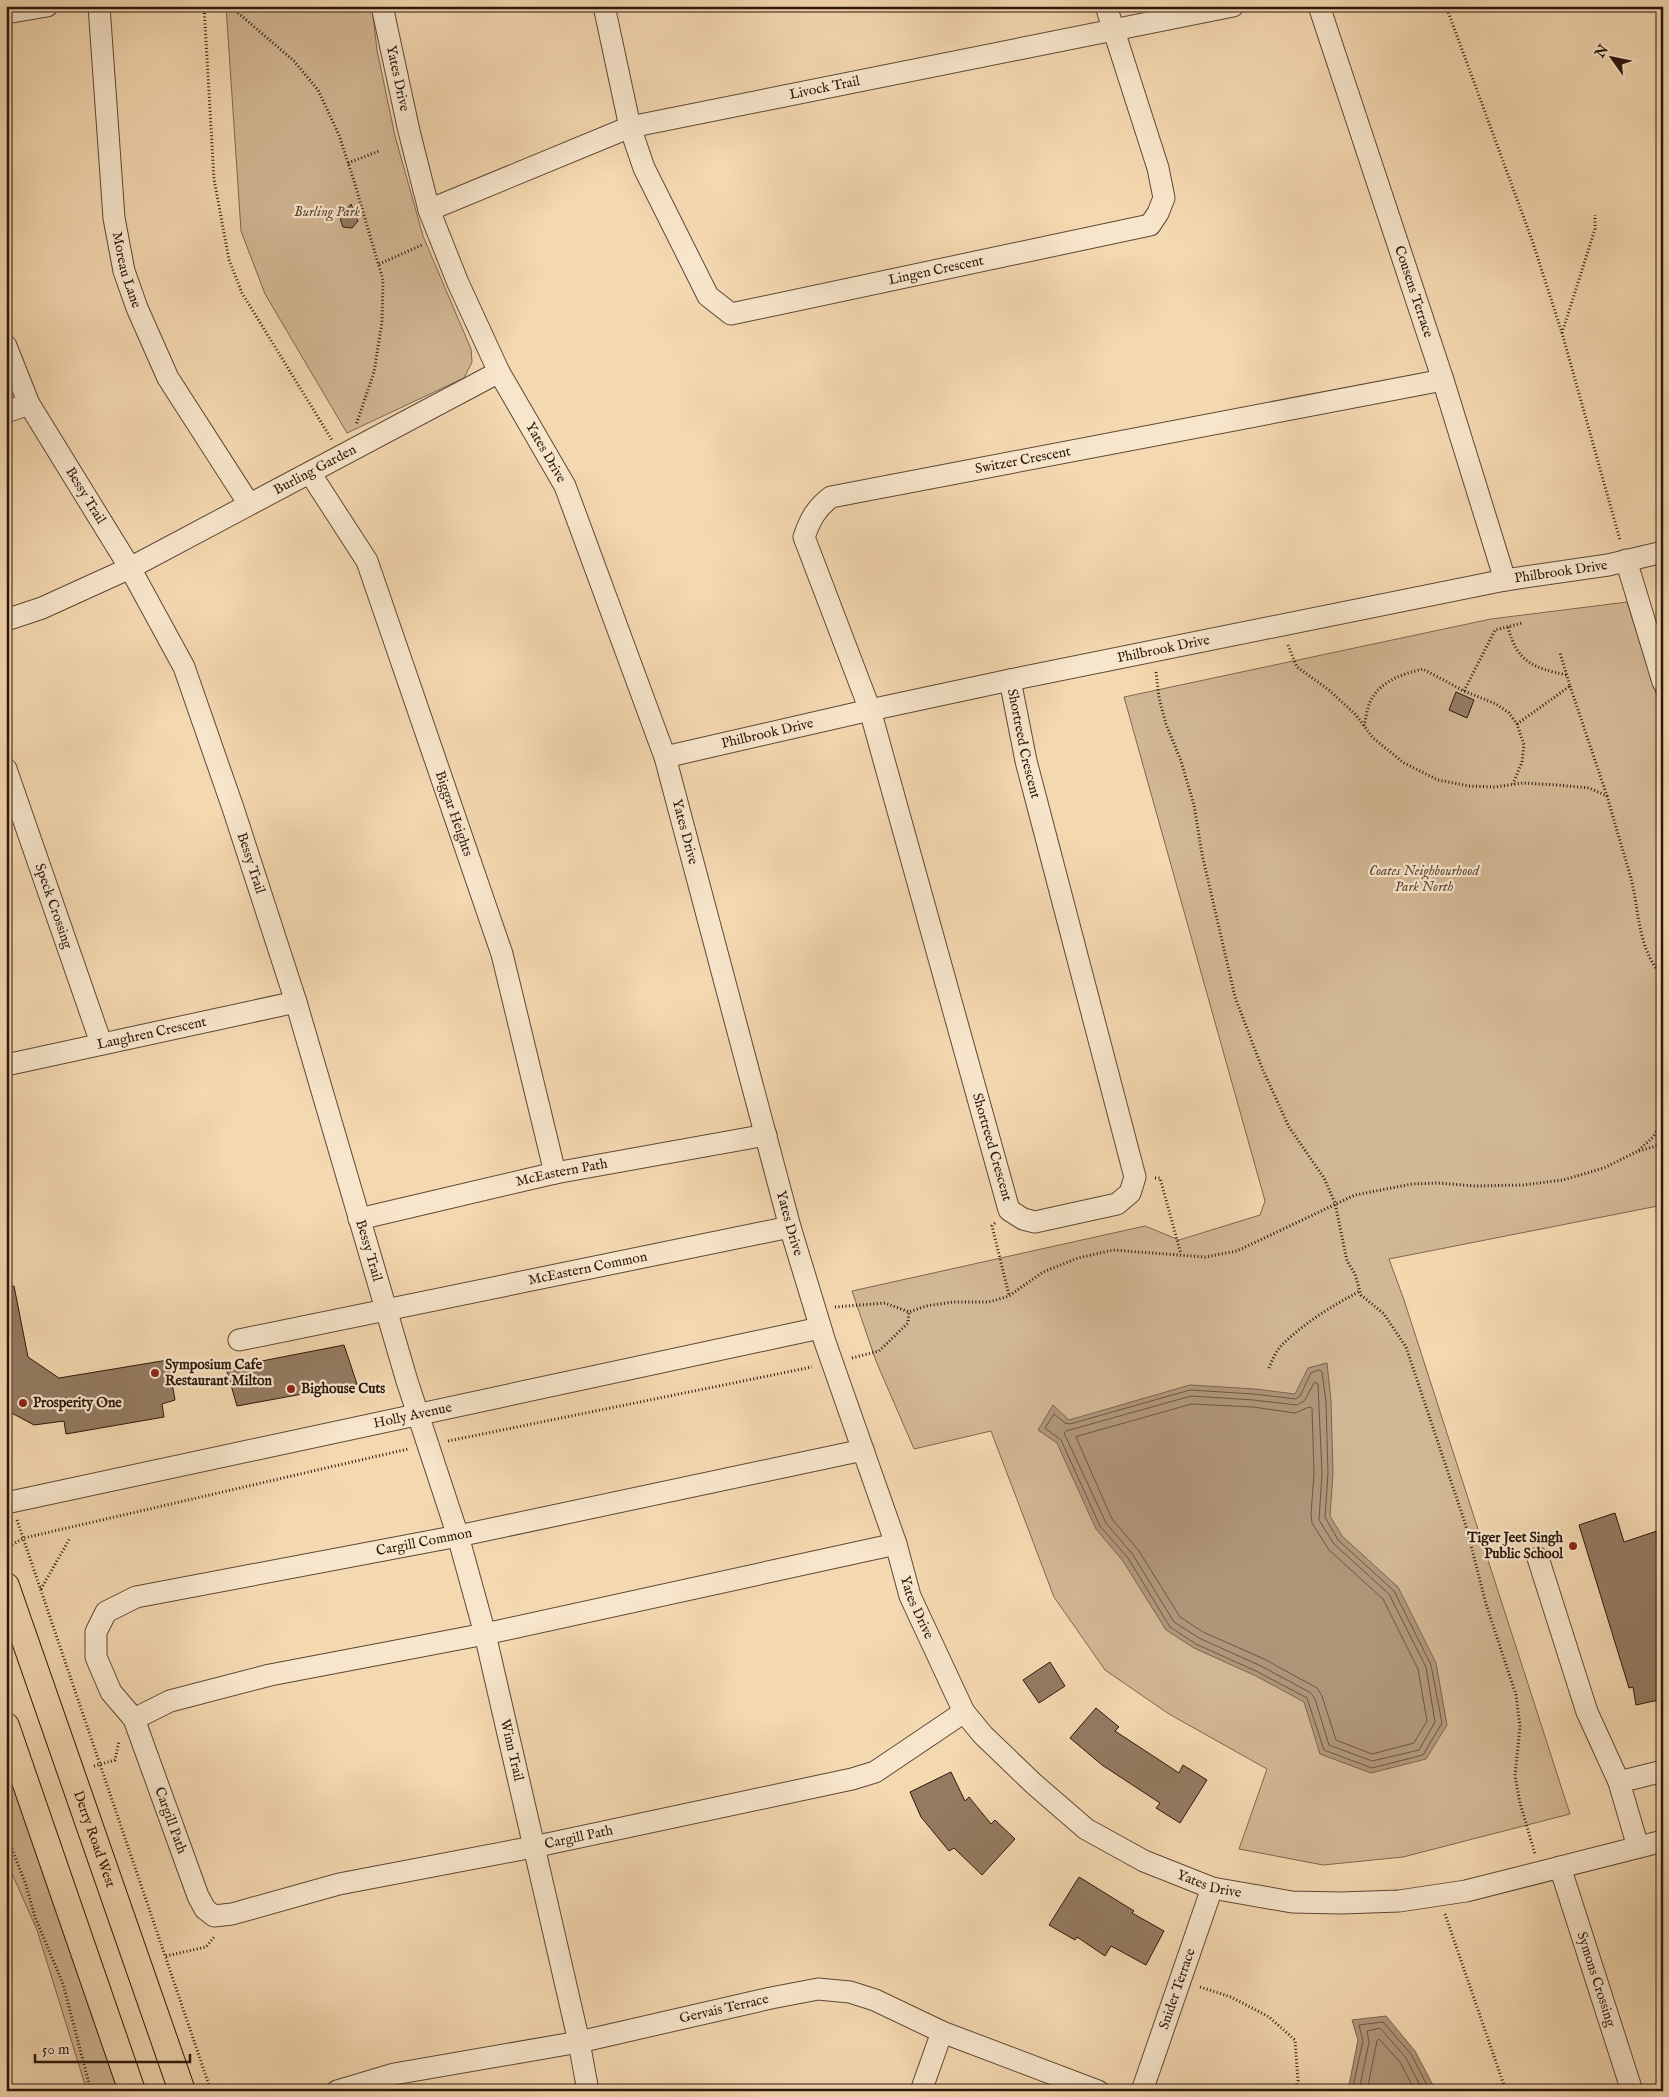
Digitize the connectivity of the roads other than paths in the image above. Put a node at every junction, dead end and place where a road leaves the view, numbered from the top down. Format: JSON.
{"nodes":[{"id":1,"x":47,"y":6,"type":"edge"},
{"id":2,"x":99,"y":6,"type":"edge"},
{"id":3,"x":382,"y":6,"type":"edge"},
{"id":4,"x":604,"y":6,"type":"edge"},
{"id":5,"x":1106,"y":6,"type":"edge"},
{"id":6,"x":1233,"y":6,"type":"edge"},
{"id":7,"x":1319,"y":6,"type":"edge"},
{"id":8,"x":6,"y":13,"type":"edge"},
{"id":9,"x":1114,"y":31,"type":"junction"},
{"id":10,"x":630,"y":127,"type":"junction"},
{"id":11,"x":429,"y":210,"type":"junction"},
{"id":12,"x":6,"y":346,"type":"edge"},
{"id":13,"x":499,"y":372,"type":"junction"},
{"id":14,"x":1443,"y":380,"type":"junction"},
{"id":15,"x":29,"y":404,"type":"junction"},
{"id":16,"x":6,"y":412,"type":"edge"},
{"id":17,"x":310,"y":473,"type":"junction"},
{"id":18,"x":249,"y":504,"type":"junction"},
{"id":19,"x":1663,"y":552,"type":"edge"},
{"id":20,"x":1626,"y":560,"type":"junction"},
{"id":21,"x":130,"y":568,"type":"junction"},
{"id":22,"x":1504,"y":580,"type":"junction"},
{"id":23,"x":6,"y":620,"type":"edge"},
{"id":24,"x":1010,"y":680,"type":"junction"},
{"id":25,"x":1663,"y":682,"type":"edge"},
{"id":26,"x":870,"y":710,"type":"junction"},
{"id":27,"x":665,"y":757,"type":"junction"},
{"id":28,"x":6,"y":768,"type":"edge"},
{"id":29,"x":296,"y":1002,"type":"junction"},
{"id":30,"x":101,"y":1043,"type":"junction"},
{"id":31,"x":6,"y":1065,"type":"edge"},
{"id":32,"x":766,"y":1134,"type":"junction"},
{"id":33,"x":554,"y":1173,"type":"junction"},
{"id":34,"x":359,"y":1219,"type":"junction"},
{"id":35,"x":790,"y":1227,"type":"junction"},
{"id":36,"x":386,"y":1310,"type":"junction"},
{"id":37,"x":818,"y":1319,"type":"junction"},
{"id":38,"x":239,"y":1340,"type":"dead end"},
{"id":39,"x":417,"y":1415,"type":"junction"},
{"id":40,"x":862,"y":1450,"type":"junction"},
{"id":41,"x":8,"y":1502,"type":"edge"},
{"id":42,"x":458,"y":1536,"type":"junction"},
{"id":43,"x":896,"y":1544,"type":"junction"},
{"id":44,"x":1538,"y":1558,"type":"dead end"},
{"id":45,"x":6,"y":1586,"type":"edge"},
{"id":46,"x":485,"y":1634,"type":"junction"},
{"id":47,"x":964,"y":1712,"type":"junction"},
{"id":48,"x":134,"y":1719,"type":"junction"},
{"id":49,"x":6,"y":1726,"type":"edge"},
{"id":50,"x":1663,"y":1771,"type":"edge"},
{"id":51,"x":1619,"y":1782,"type":"junction"},
{"id":52,"x":1663,"y":1841,"type":"edge"},
{"id":53,"x":533,"y":1847,"type":"junction"},
{"id":54,"x":1638,"y":1847,"type":"junction"},
{"id":55,"x":1550,"y":1869,"type":"junction"},
{"id":56,"x":1212,"y":1888,"type":"junction"},
{"id":57,"x":942,"y":2032,"type":"junction"},
{"id":58,"x":579,"y":2042,"type":"junction"},
{"id":59,"x":132,"y":2091,"type":"edge"},
{"id":60,"x":182,"y":2091,"type":"edge"},
{"id":61,"x":337,"y":2091,"type":"edge"},
{"id":62,"x":588,"y":2091,"type":"edge"},
{"id":63,"x":921,"y":2091,"type":"edge"},
{"id":64,"x":1098,"y":2091,"type":"edge"},
{"id":65,"x":1142,"y":2091,"type":"edge"},
{"id":66,"x":1632,"y":2091,"type":"edge"}],
"edges":[{"from":1,"to":8,"type":"street"},
{"from":2,"to":18,"type":"street","name":"Moreau Lane"},
{"from":3,"to":11,"type":"street","name":"Yates Drive"},
{"from":4,"to":10,"type":"street"},
{"from":5,"to":9,"type":"street"},
{"from":6,"to":9,"type":"street","name":"Livock Trail"},
{"from":7,"to":14,"type":"street","name":"Cousens Terrace"},
{"from":9,"to":10,"type":"street","name":"Livock Trail"},
{"from":9,"to":10,"type":"street","name":"Lingen Crescent"},
{"from":10,"to":11,"type":"street","name":"Livock Trail"},
{"from":11,"to":13,"type":"street","name":"Yates Drive"},
{"from":12,"to":15,"type":"street","name":"Bessy Trail"},
{"from":13,"to":17,"type":"street","name":"Burling Garden"},
{"from":13,"to":27,"type":"street","name":"Yates Drive"},
{"from":14,"to":22,"type":"street","name":"Cousens Terrace"},
{"from":14,"to":26,"type":"street","name":"Switzer Crescent"},
{"from":15,"to":16,"type":"street"},
{"from":15,"to":21,"type":"street","name":"Bessy Trail"},
{"from":17,"to":18,"type":"street","name":"Burling Garden"},
{"from":17,"to":33,"type":"street","name":"Biggar Heights"},
{"from":18,"to":21,"type":"street","name":"Burling Garden"},
{"from":19,"to":20,"type":"street","name":"Philbrook Drive"},
{"from":20,"to":22,"type":"street","name":"Philbrook Drive"},
{"from":20,"to":25,"type":"street"},
{"from":21,"to":23,"type":"street"},
{"from":21,"to":29,"type":"street","name":"Bessy Trail"},
{"from":22,"to":24,"type":"street","name":"Philbrook Drive"},
{"from":24,"to":26,"type":"street","name":"Philbrook Drive"},
{"from":24,"to":26,"type":"street","name":"Shortreed Crescent"},
{"from":26,"to":27,"type":"street","name":"Philbrook Drive"},
{"from":27,"to":32,"type":"street","name":"Yates Drive"},
{"from":28,"to":30,"type":"street","name":"Speck Crossing"},
{"from":29,"to":30,"type":"street","name":"Laughren Crescent"},
{"from":29,"to":34,"type":"street","name":"Bessy Trail"},
{"from":30,"to":31,"type":"street","name":"Laughren Crescent"},
{"from":32,"to":33,"type":"street","name":"McEastern Path"},
{"from":32,"to":35,"type":"street","name":"Yates Drive"},
{"from":33,"to":34,"type":"street","name":"McEastern Path"},
{"from":34,"to":36,"type":"street","name":"Bessy Trail"},
{"from":35,"to":36,"type":"street","name":"McEastern Common"},
{"from":35,"to":37,"type":"street","name":"Yates Drive"},
{"from":36,"to":38,"type":"street","name":"McEastern Common"},
{"from":36,"to":39,"type":"street","name":"Bessy Trail"},
{"from":37,"to":39,"type":"street","name":"Holly Avenue"},
{"from":37,"to":40,"type":"street","name":"Yates Drive"},
{"from":39,"to":41,"type":"street","name":"Holly Avenue"},
{"from":39,"to":42,"type":"street","name":"Winn Trail"},
{"from":40,"to":42,"type":"street","name":"Cargill Common"},
{"from":40,"to":43,"type":"street","name":"Yates Drive"},
{"from":42,"to":46,"type":"street","name":"Winn Trail"},
{"from":42,"to":48,"type":"street","name":"Cargill Common"},
{"from":43,"to":46,"type":"street"},
{"from":43,"to":47,"type":"street","name":"Yates Drive"},
{"from":44,"to":51,"type":"street"},
{"from":45,"to":60,"type":"main road","name":"Derry Road West"},
{"from":46,"to":48,"type":"street"},
{"from":46,"to":53,"type":"street","name":"Winn Trail"},
{"from":47,"to":53,"type":"street","name":"Cargill Path"},
{"from":47,"to":56,"type":"street","name":"Yates Drive"},
{"from":48,"to":53,"type":"street","name":"Cargill Path"},
{"from":49,"to":59,"type":"main road"},
{"from":50,"to":51,"type":"street"},
{"from":51,"to":54,"type":"street"},
{"from":52,"to":54,"type":"street","name":"Yates Drive"},
{"from":53,"to":58,"type":"street","name":"Winn Trail"},
{"from":54,"to":55,"type":"street","name":"Yates Drive"},
{"from":55,"to":56,"type":"street","name":"Yates Drive"},
{"from":55,"to":66,"type":"street","name":"Symons Crossing"},
{"from":56,"to":65,"type":"street","name":"Snider Terrace"},
{"from":57,"to":58,"type":"street","name":"Gervais Terrace"},
{"from":57,"to":63,"type":"street"},
{"from":57,"to":64,"type":"street","name":"Gervais Terrace"},
{"from":58,"to":61,"type":"street","name":"Gervais Terrace"},
{"from":58,"to":62,"type":"street","name":"Winn Trail"}]}
